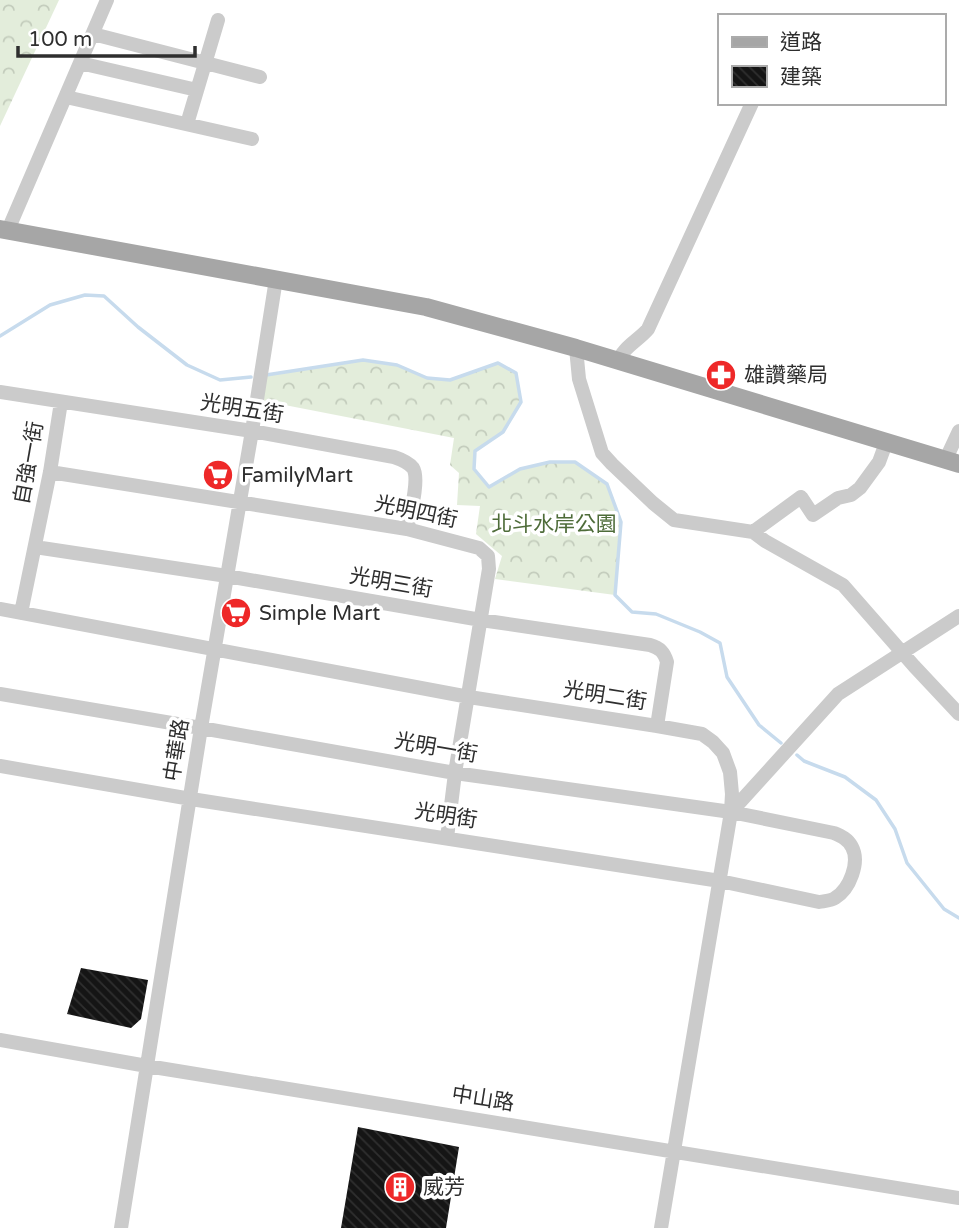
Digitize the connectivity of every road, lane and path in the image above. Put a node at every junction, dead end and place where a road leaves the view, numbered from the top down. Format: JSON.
{"nodes":[{"id":1,"x":107,"y":0,"type":"edge"},
{"id":2,"x":218,"y":20,"type":"dead end"},
{"id":3,"x":93,"y":34,"type":"junction"},
{"id":4,"x":205,"y":62,"type":"junction"},
{"id":5,"x":80,"y":63,"type":"junction"},
{"id":6,"x":260,"y":76,"type":"dead end"},
{"id":7,"x":197,"y":90,"type":"junction"},
{"id":8,"x":66,"y":97,"type":"junction"},
{"id":9,"x":751,"y":105,"type":"edge"},
{"id":10,"x":187,"y":124,"type":"junction"},
{"id":11,"x":252,"y":139,"type":"dead end"},
{"id":12,"x":4,"y":230,"type":"edge"},
{"id":13,"x":276,"y":278,"type":"junction"},
{"id":14,"x":576,"y":348,"type":"junction"},
{"id":15,"x":618,"y":362,"type":"junction"},
{"id":16,"x":0,"y":392,"type":"edge"},
{"id":17,"x":61,"y":402,"type":"junction"},
{"id":18,"x":252,"y":430,"type":"junction"},
{"id":19,"x":959,"y":431,"type":"edge"},
{"id":20,"x":886,"y":443,"type":"junction"},
{"id":21,"x":952,"y":462,"type":"edge"},
{"id":22,"x":50,"y":472,"type":"junction"},
{"id":23,"x":240,"y":502,"type":"junction"},
{"id":24,"x":407,"y":529,"type":"junction"},
{"id":25,"x":754,"y":532,"type":"junction"},
{"id":26,"x":35,"y":547,"type":"junction"},
{"id":27,"x":227,"y":576,"type":"junction"},
{"id":28,"x":0,"y":609,"type":"edge"},
{"id":29,"x":21,"y":613,"type":"junction"},
{"id":30,"x":959,"y":616,"type":"edge"},
{"id":31,"x":481,"y":620,"type":"junction"},
{"id":32,"x":214,"y":648,"type":"junction"},
{"id":33,"x":903,"y":653,"type":"junction"},
{"id":34,"x":0,"y":694,"type":"edge"},
{"id":35,"x":468,"y":697,"type":"junction"},
{"id":36,"x":959,"y":714,"type":"edge"},
{"id":37,"x":657,"y":726,"type":"junction"},
{"id":38,"x":201,"y":728,"type":"junction"},
{"id":39,"x":0,"y":766,"type":"edge"},
{"id":40,"x":455,"y":773,"type":"junction"},
{"id":41,"x":191,"y":799,"type":"junction"},
{"id":42,"x":731,"y":812,"type":"junction"},
{"id":43,"x":447,"y":838,"type":"junction"},
{"id":44,"x":855,"y":855,"type":"joint"},
{"id":45,"x":720,"y":881,"type":"junction"},
{"id":46,"x":0,"y":1040,"type":"edge"},
{"id":47,"x":147,"y":1066,"type":"junction"},
{"id":48,"x":673,"y":1151,"type":"junction"},
{"id":49,"x":959,"y":1198,"type":"edge"},
{"id":50,"x":121,"y":1228,"type":"edge"},
{"id":51,"x":661,"y":1228,"type":"edge"}],
"edges":[{"from":1,"to":3,"type":"street"},
{"from":2,"to":4,"type":"street"},
{"from":3,"to":4,"type":"street"},
{"from":3,"to":5,"type":"street"},
{"from":4,"to":6,"type":"street"},
{"from":4,"to":7,"type":"street"},
{"from":5,"to":7,"type":"street"},
{"from":5,"to":8,"type":"street"},
{"from":7,"to":10,"type":"street"},
{"from":8,"to":10,"type":"street"},
{"from":8,"to":12,"type":"street"},
{"from":9,"to":15,"type":"street"},
{"from":10,"to":11,"type":"street"},
{"from":12,"to":13,"type":"main road"},
{"from":13,"to":14,"type":"main road"},
{"from":13,"to":18,"type":"street","name":"中華路"},
{"from":14,"to":15,"type":"main road"},
{"from":14,"to":25,"type":"street"},
{"from":15,"to":20,"type":"main road"},
{"from":16,"to":17,"type":"street","name":"光明五街"},
{"from":17,"to":18,"type":"street","name":"光明五街"},
{"from":17,"to":22,"type":"street","name":"自強一街"},
{"from":18,"to":23,"type":"street","name":"中華路"},
{"from":18,"to":24,"type":"street","name":"光明五街"},
{"from":19,"to":21,"type":"street"},
{"from":20,"to":21,"type":"main road"},
{"from":20,"to":25,"type":"street"},
{"from":22,"to":23,"type":"street","name":"光明四街"},
{"from":22,"to":26,"type":"street","name":"自強一街"},
{"from":23,"to":24,"type":"street","name":"光明四街"},
{"from":23,"to":27,"type":"street","name":"中華路"},
{"from":24,"to":31,"type":"street","name":"光明四街"},
{"from":25,"to":33,"type":"street"},
{"from":26,"to":27,"type":"street","name":"光明三街"},
{"from":26,"to":29,"type":"street","name":"自強一街"},
{"from":27,"to":31,"type":"street","name":"光明三街"},
{"from":27,"to":32,"type":"street","name":"中華路"},
{"from":28,"to":29,"type":"street","name":"光明二街"},
{"from":29,"to":32,"type":"street","name":"光明二街"},
{"from":30,"to":33,"type":"street"},
{"from":31,"to":35,"type":"street","name":"光明四街"},
{"from":31,"to":37,"type":"street","name":"光明三街"},
{"from":32,"to":35,"type":"street","name":"光明二街"},
{"from":32,"to":38,"type":"street","name":"中華路"},
{"from":33,"to":36,"type":"street"},
{"from":33,"to":42,"type":"street"},
{"from":34,"to":38,"type":"street","name":"光明一街"},
{"from":35,"to":37,"type":"street","name":"光明二街"},
{"from":35,"to":40,"type":"street","name":"光明四街"},
{"from":37,"to":42,"type":"street","name":"光明二街"},
{"from":38,"to":40,"type":"street","name":"光明一街"},
{"from":38,"to":41,"type":"street","name":"中華路"},
{"from":39,"to":41,"type":"street","name":"光明街"},
{"from":40,"to":42,"type":"street","name":"光明一街"},
{"from":40,"to":43,"type":"street","name":"光明四街"},
{"from":41,"to":43,"type":"street","name":"光明街"},
{"from":41,"to":47,"type":"street","name":"中華路"},
{"from":42,"to":44,"type":"street","name":"光明一街"},
{"from":42,"to":45,"type":"street","name":"光明二街"},
{"from":43,"to":45,"type":"street","name":"光明街"},
{"from":44,"to":45,"type":"street","name":"光明街"},
{"from":45,"to":48,"type":"street","name":"光明二街"},
{"from":46,"to":47,"type":"street","name":"中山路"},
{"from":47,"to":48,"type":"street","name":"中山路"},
{"from":47,"to":50,"type":"street","name":"中華路"},
{"from":48,"to":49,"type":"street","name":"中山路"},
{"from":48,"to":51,"type":"street","name":"光明二街"}]}
